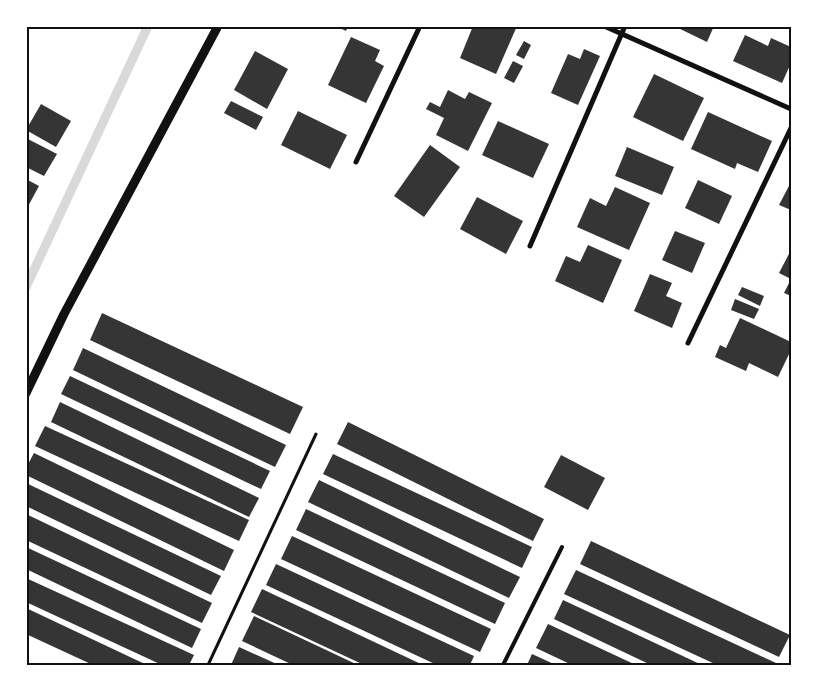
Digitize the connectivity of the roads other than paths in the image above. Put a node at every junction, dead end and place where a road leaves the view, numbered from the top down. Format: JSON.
{"nodes":[{"id":1,"x":218,"y":26,"type":"edge"},
{"id":2,"x":420,"y":26,"type":"edge"},
{"id":3,"x":604,"y":26,"type":"edge"},
{"id":4,"x":625,"y":26,"type":"edge"},
{"id":5,"x":622,"y":34,"type":"junction"},
{"id":6,"x":790,"y":106,"type":"edge"},
{"id":7,"x":791,"y":128,"type":"edge"},
{"id":8,"x":356,"y":162,"type":"dead end"},
{"id":9,"x":530,"y":246,"type":"dead end"},
{"id":10,"x":688,"y":343,"type":"dead end"},
{"id":11,"x":26,"y":393,"type":"edge"},
{"id":12,"x":562,"y":547,"type":"dead end"},
{"id":13,"x":503,"y":665,"type":"edge"}],
"edges":[{"from":1,"to":11,"type":"street"},
{"from":2,"to":8,"type":"street"},
{"from":3,"to":5,"type":"street"},
{"from":4,"to":5,"type":"street"},
{"from":5,"to":6,"type":"street"},
{"from":5,"to":9,"type":"street"},
{"from":7,"to":10,"type":"street"},
{"from":12,"to":13,"type":"lane"}]}
